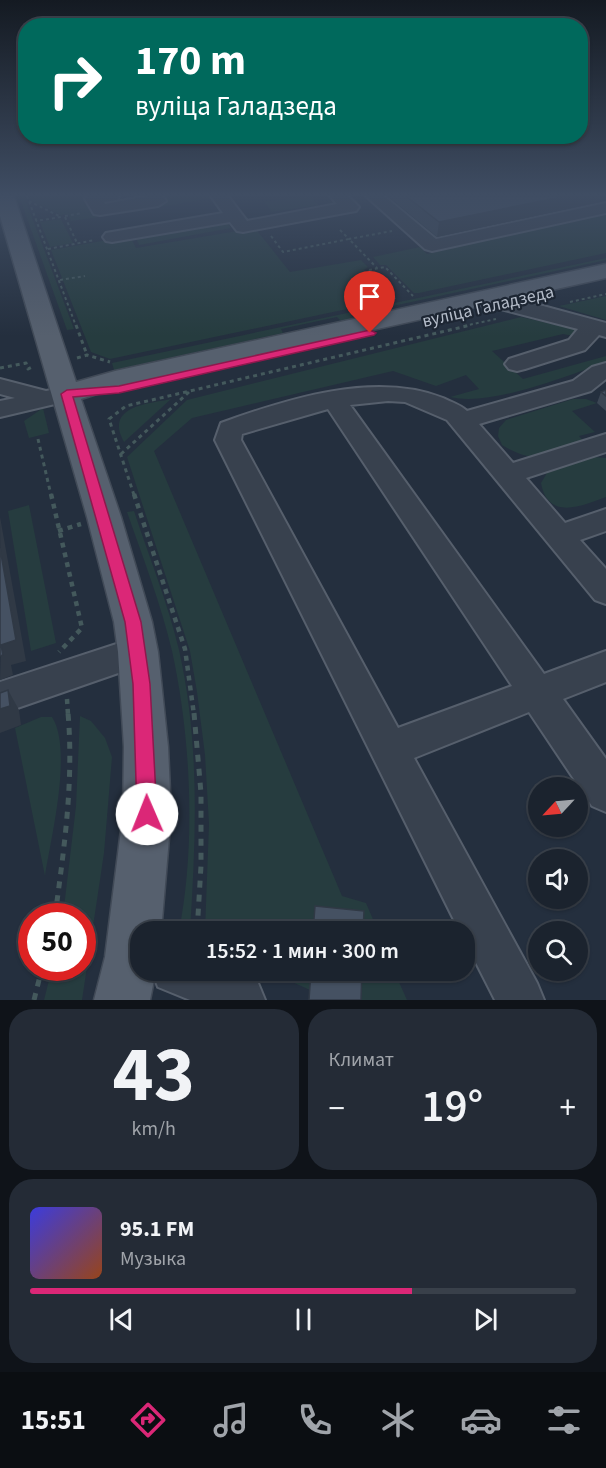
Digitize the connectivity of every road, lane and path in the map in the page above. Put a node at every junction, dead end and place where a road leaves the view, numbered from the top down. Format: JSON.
{"nodes":[{"id":1,"x":17,"y":243,"type":"edge"},
{"id":2,"x":45,"y":243,"type":"edge"},
{"id":3,"x":77,"y":243,"type":"edge"},
{"id":4,"x":137,"y":243,"type":"edge"},
{"id":5,"x":153,"y":243,"type":"edge"},
{"id":6,"x":276,"y":243,"type":"edge"},
{"id":7,"x":330,"y":243,"type":"edge"},
{"id":8,"x":353,"y":243,"type":"edge"},
{"id":9,"x":48,"y":249,"type":"junction"},
{"id":10,"x":377,"y":268,"type":"junction"},
{"id":11,"x":606,"y":271,"type":"edge"},
{"id":12,"x":85,"y":276,"type":"dead end"},
{"id":13,"x":60,"y":280,"type":"junction"},
{"id":14,"x":606,"y":280,"type":"edge"},
{"id":15,"x":606,"y":294,"type":"edge"},
{"id":16,"x":414,"y":297,"type":"dead end"},
{"id":17,"x":396,"y":300,"type":"dead end"},
{"id":18,"x":565,"y":303,"type":"dead end"},
{"id":19,"x":502,"y":310,"type":"junction"},
{"id":20,"x":598,"y":327,"type":"edge"},
{"id":21,"x":87,"y":355,"type":"junction"},
{"id":22,"x":108,"y":362,"type":"dead end"},
{"id":23,"x":517,"y":364,"type":"dead end"},
{"id":24,"x":32,"y":367,"type":"dead end"},
{"id":25,"x":0,"y":368,"type":"edge"},
{"id":26,"x":606,"y":370,"type":"edge"},
{"id":27,"x":0,"y":386,"type":"edge"},
{"id":28,"x":55,"y":386,"type":"junction"},
{"id":29,"x":190,"y":391,"type":"junction"},
{"id":30,"x":123,"y":398,"type":"dead end"},
{"id":31,"x":334,"y":400,"type":"junction"},
{"id":32,"x":0,"y":401,"type":"edge"},
{"id":33,"x":126,"y":406,"type":"junction"},
{"id":34,"x":0,"y":409,"type":"edge"},
{"id":35,"x":462,"y":422,"type":"junction"},
{"id":36,"x":606,"y":443,"type":"edge"},
{"id":37,"x":121,"y":454,"type":"junction"},
{"id":38,"x":507,"y":474,"type":"junction"},
{"id":39,"x":606,"y":520,"type":"edge"},
{"id":40,"x":559,"y":536,"type":"junction"},
{"id":41,"x":606,"y":591,"type":"edge"},
{"id":42,"x":138,"y":652,"type":"junction"},
{"id":43,"x":606,"y":666,"type":"edge"},
{"id":44,"x":537,"y":693,"type":"junction"},
{"id":45,"x":0,"y":698,"type":"edge"},
{"id":46,"x":390,"y":749,"type":"junction"},
{"id":47,"x":606,"y":792,"type":"edge"},
{"id":48,"x":139,"y":921,"type":"edge"},
{"id":49,"x":198,"y":921,"type":"edge"},
{"id":50,"x":130,"y":976,"type":"edge"},
{"id":51,"x":39,"y":981,"type":"edge"},
{"id":52,"x":204,"y":981,"type":"edge"},
{"id":53,"x":34,"y":1000,"type":"edge"},
{"id":54,"x":122,"y":1000,"type":"edge"},
{"id":55,"x":241,"y":1000,"type":"edge"},
{"id":56,"x":520,"y":1000,"type":"edge"}],
"edges":[{"from":1,"to":28,"type":"main road"},
{"from":2,"to":9,"type":"path"},
{"from":3,"to":9,"type":"path"},
{"from":4,"to":5,"type":"lane"},
{"from":6,"to":7,"type":"path"},
{"from":8,"to":10,"type":"path"},
{"from":9,"to":13,"type":"path"},
{"from":10,"to":16,"type":"path"},
{"from":10,"to":17,"type":"path"},
{"from":11,"to":28,"type":"main road","name":"вуліца Галадзеда"},
{"from":12,"to":13,"type":"path"},
{"from":13,"to":21,"type":"path"},
{"from":14,"to":19,"type":"main road","name":"вуліца Галадзеда"},
{"from":15,"to":18,"type":"path"},
{"from":19,"to":20,"type":"lane"},
{"from":19,"to":28,"type":"main road","name":"вуліца Галадзеда"},
{"from":19,"to":29,"type":"path"},
{"from":20,"to":23,"type":"lane"},
{"from":21,"to":22,"type":"path"},
{"from":21,"to":28,"type":"path"},
{"from":24,"to":25,"type":"path"},
{"from":26,"to":35,"type":"lane"},
{"from":27,"to":28,"type":"lane"},
{"from":28,"to":32,"type":"lane"},
{"from":28,"to":34,"type":"lane"},
{"from":28,"to":42,"type":"main road"},
{"from":29,"to":33,"type":"path"},
{"from":29,"to":37,"type":"path"},
{"from":30,"to":33,"type":"path"},
{"from":31,"to":35,"type":"lane"},
{"from":31,"to":44,"type":"lane"},
{"from":31,"to":46,"type":"lane"},
{"from":33,"to":37,"type":"path"},
{"from":35,"to":38,"type":"lane"},
{"from":36,"to":38,"type":"lane"},
{"from":37,"to":49,"type":"path"},
{"from":38,"to":40,"type":"lane"},
{"from":39,"to":40,"type":"lane"},
{"from":40,"to":41,"type":"lane"},
{"from":42,"to":45,"type":"lane"},
{"from":42,"to":48,"type":"main road"},
{"from":43,"to":44,"type":"lane"},
{"from":44,"to":46,"type":"lane"},
{"from":44,"to":47,"type":"lane"},
{"from":46,"to":56,"type":"lane"},
{"from":50,"to":54,"type":"main road"},
{"from":51,"to":53,"type":"path"},
{"from":52,"to":55,"type":"lane"}]}
